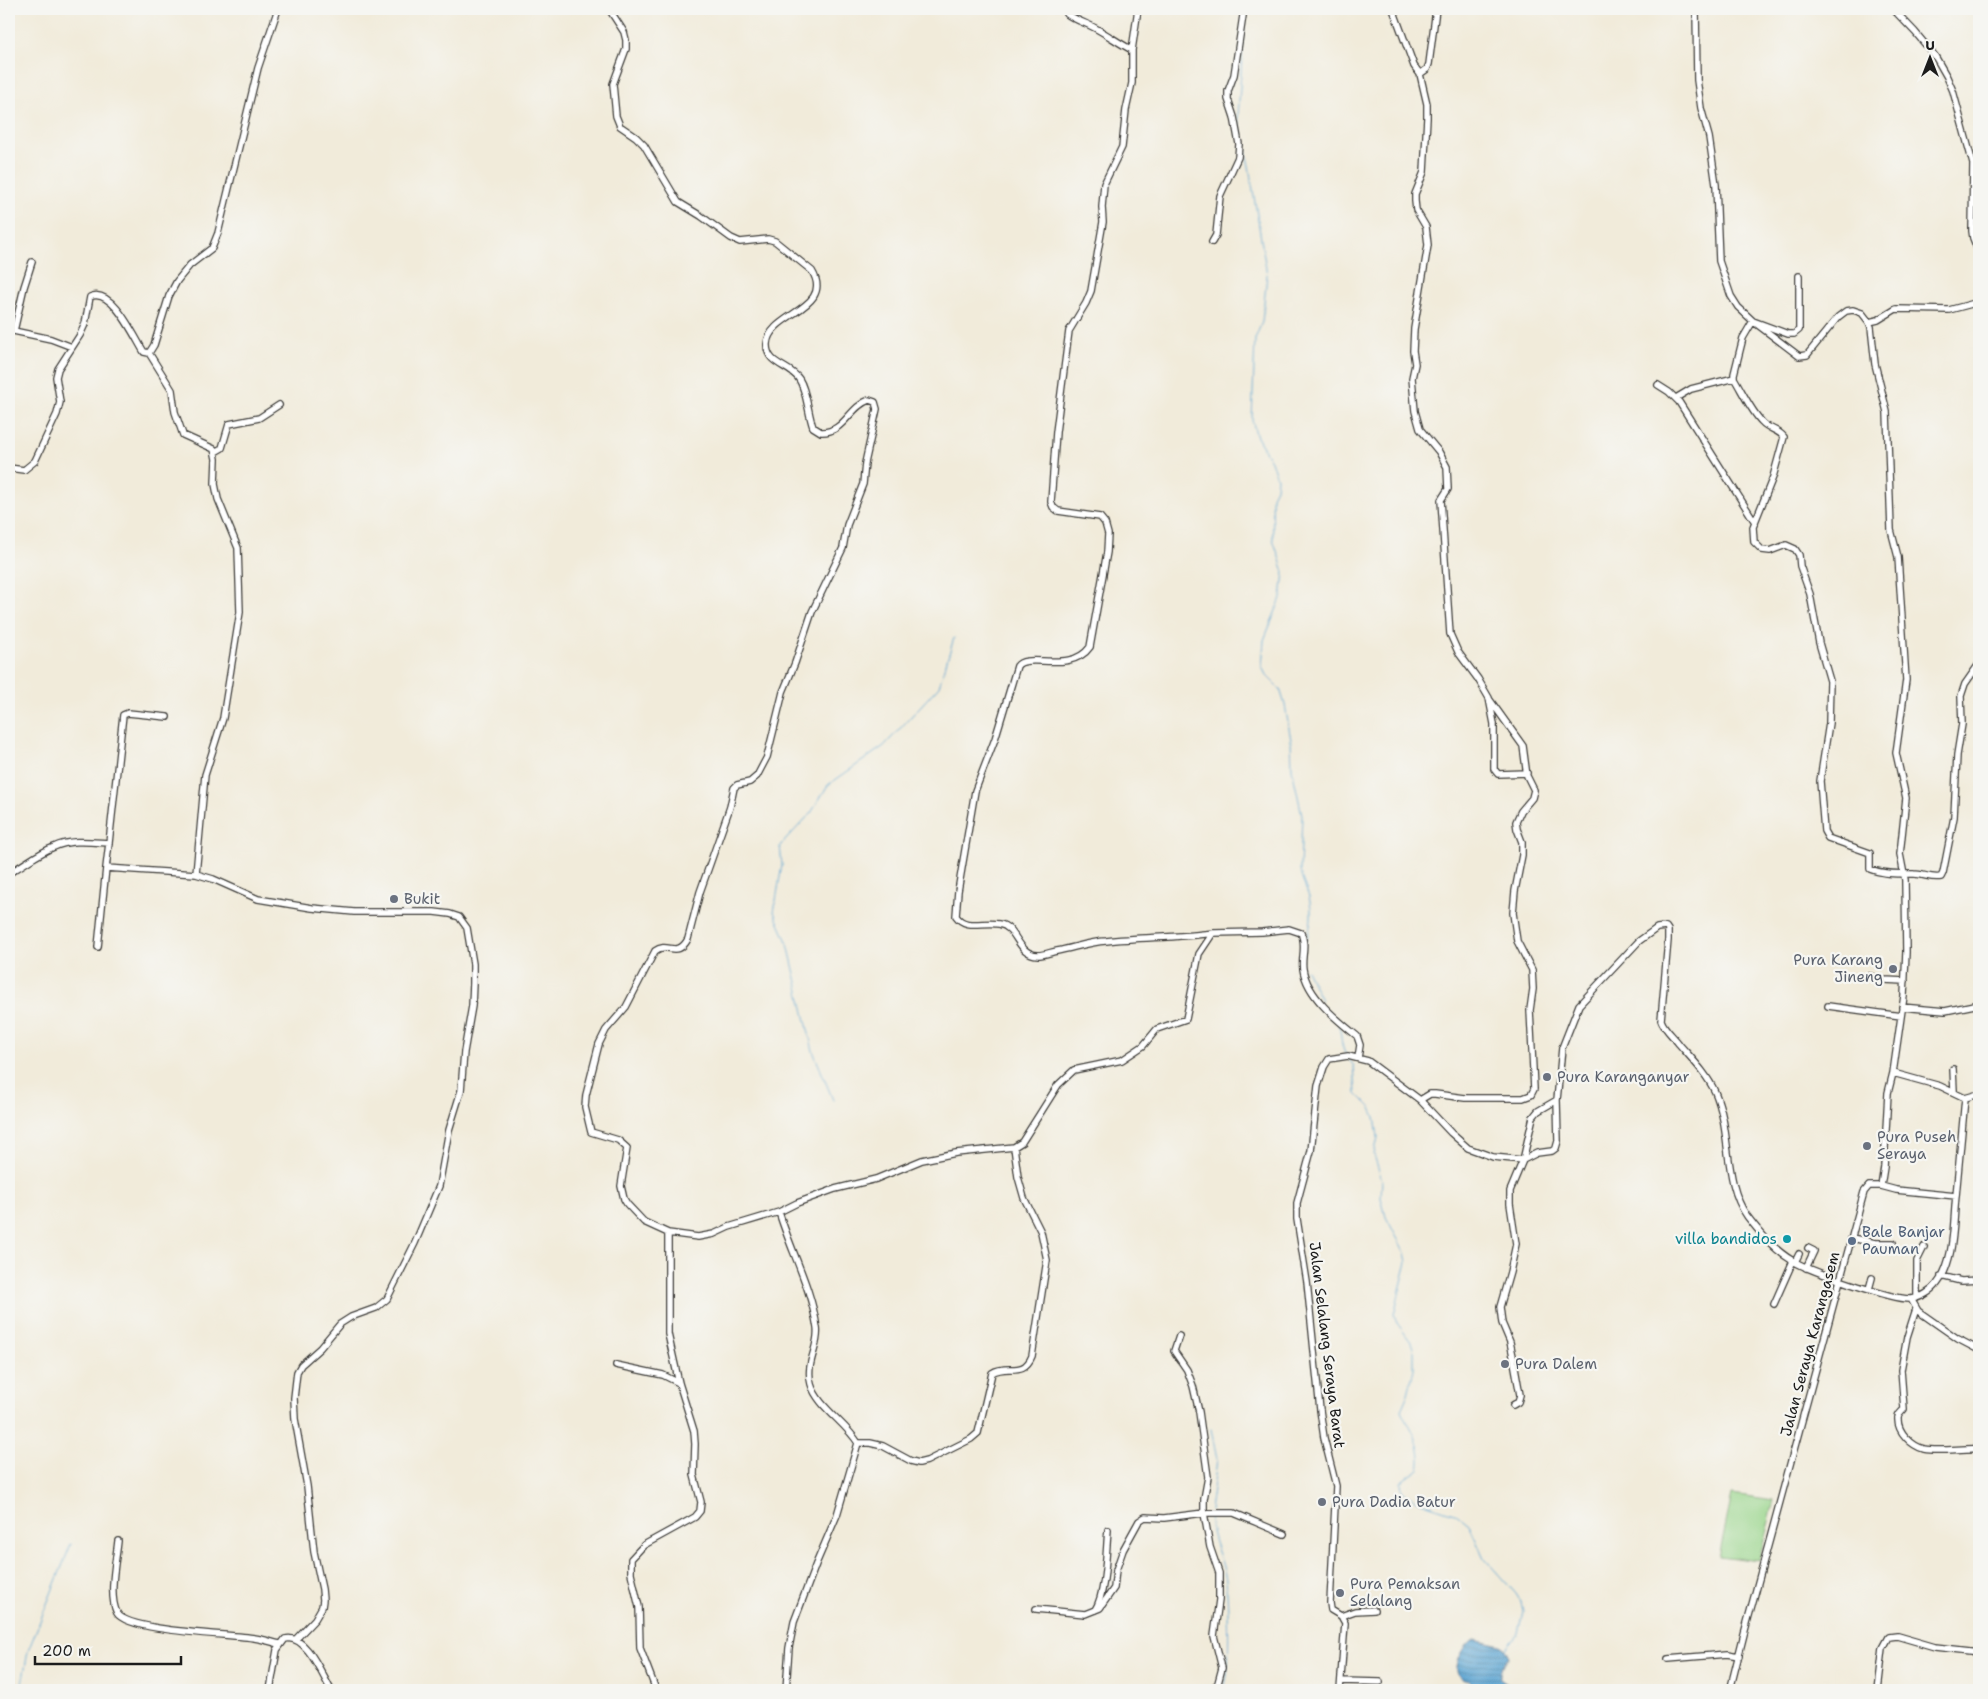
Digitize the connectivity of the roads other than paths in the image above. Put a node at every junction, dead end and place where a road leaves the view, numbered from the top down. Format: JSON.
{"nodes":[{"id":1,"x":278,"y":9,"type":"edge"},
{"id":2,"x":609,"y":9,"type":"edge"},
{"id":3,"x":1066,"y":9,"type":"edge"},
{"id":4,"x":1138,"y":9,"type":"edge"},
{"id":5,"x":1244,"y":9,"type":"edge"},
{"id":6,"x":1393,"y":9,"type":"edge"},
{"id":7,"x":1436,"y":9,"type":"edge"},
{"id":8,"x":1696,"y":9,"type":"edge"},
{"id":9,"x":1893,"y":9,"type":"edge"},
{"id":10,"x":1132,"y":50,"type":"junction"},
{"id":11,"x":1420,"y":74,"type":"junction"},
{"id":12,"x":1212,"y":242,"type":"dead end"},
{"id":13,"x":1979,"y":253,"type":"edge"},
{"id":14,"x":32,"y":262,"type":"dead end"},
{"id":15,"x":1798,"y":276,"type":"dead end"},
{"id":16,"x":1979,"y":302,"type":"edge"},
{"id":17,"x":1753,"y":321,"type":"junction"},
{"id":18,"x":1869,"y":322,"type":"junction"},
{"id":19,"x":12,"y":330,"type":"edge"},
{"id":20,"x":72,"y":347,"type":"junction"},
{"id":21,"x":148,"y":353,"type":"junction"},
{"id":22,"x":1734,"y":378,"type":"junction"},
{"id":23,"x":1658,"y":385,"type":"dead end"},
{"id":24,"x":1676,"y":398,"type":"junction"},
{"id":25,"x":279,"y":405,"type":"dead end"},
{"id":26,"x":216,"y":452,"type":"junction"},
{"id":27,"x":9,"y":468,"type":"edge"},
{"id":28,"x":1754,"y":522,"type":"junction"},
{"id":29,"x":1979,"y":664,"type":"edge"},
{"id":30,"x":1489,"y":698,"type":"junction"},
{"id":31,"x":167,"y":717,"type":"dead end"},
{"id":32,"x":1527,"y":773,"type":"junction"},
{"id":33,"x":109,"y":843,"type":"junction"},
{"id":34,"x":106,"y":868,"type":"junction"},
{"id":35,"x":9,"y":873,"type":"edge"},
{"id":36,"x":196,"y":874,"type":"junction"},
{"id":37,"x":1904,"y":874,"type":"junction"},
{"id":38,"x":1213,"y":933,"type":"junction"},
{"id":39,"x":98,"y":947,"type":"dead end"},
{"id":40,"x":1870,"y":976,"type":"dead end"},
{"id":41,"x":1904,"y":981,"type":"junction"},
{"id":42,"x":1979,"y":1004,"type":"edge"},
{"id":43,"x":1828,"y":1006,"type":"dead end"},
{"id":44,"x":1902,"y":1007,"type":"junction"},
{"id":45,"x":1901,"y":1016,"type":"junction"},
{"id":46,"x":1358,"y":1058,"type":"junction"},
{"id":47,"x":1953,"y":1069,"type":"dead end"},
{"id":48,"x":1894,"y":1074,"type":"junction"},
{"id":49,"x":1954,"y":1091,"type":"junction"},
{"id":50,"x":1979,"y":1094,"type":"edge"},
{"id":51,"x":1965,"y":1098,"type":"junction"},
{"id":52,"x":1420,"y":1100,"type":"junction"},
{"id":53,"x":1557,"y":1100,"type":"junction"},
{"id":54,"x":1014,"y":1147,"type":"junction"},
{"id":55,"x":1523,"y":1160,"type":"junction"},
{"id":56,"x":1881,"y":1186,"type":"junction"},
{"id":57,"x":1956,"y":1196,"type":"junction"},
{"id":58,"x":779,"y":1212,"type":"junction"},
{"id":59,"x":668,"y":1233,"type":"junction"},
{"id":60,"x":1852,"y":1238,"type":"junction"},
{"id":61,"x":1893,"y":1243,"type":"dead end"},
{"id":62,"x":1924,"y":1247,"type":"dead end"},
{"id":63,"x":1808,"y":1248,"type":"dead end"},
{"id":64,"x":1799,"y":1254,"type":"dead end"},
{"id":65,"x":1794,"y":1262,"type":"junction"},
{"id":66,"x":1806,"y":1268,"type":"junction"},
{"id":67,"x":1941,"y":1276,"type":"junction"},
{"id":68,"x":1872,"y":1278,"type":"dead end"},
{"id":69,"x":1839,"y":1280,"type":"junction"},
{"id":70,"x":1979,"y":1280,"type":"edge"},
{"id":71,"x":1869,"y":1289,"type":"junction"},
{"id":72,"x":1914,"y":1298,"type":"junction"},
{"id":73,"x":1774,"y":1304,"type":"dead end"},
{"id":74,"x":1916,"y":1309,"type":"junction"},
{"id":75,"x":1179,"y":1336,"type":"dead end"},
{"id":76,"x":1978,"y":1349,"type":"edge"},
{"id":77,"x":616,"y":1365,"type":"dead end"},
{"id":78,"x":679,"y":1383,"type":"junction"},
{"id":79,"x":1513,"y":1405,"type":"dead end"},
{"id":80,"x":858,"y":1443,"type":"junction"},
{"id":81,"x":1979,"y":1449,"type":"edge"},
{"id":82,"x":1204,"y":1513,"type":"junction"},
{"id":83,"x":1108,"y":1530,"type":"dead end"},
{"id":84,"x":1284,"y":1534,"type":"dead end"},
{"id":85,"x":118,"y":1541,"type":"dead end"},
{"id":86,"x":1036,"y":1609,"type":"dead end"},
{"id":87,"x":1374,"y":1610,"type":"dead end"},
{"id":88,"x":1094,"y":1612,"type":"junction"},
{"id":89,"x":1341,"y":1616,"type":"junction"},
{"id":90,"x":296,"y":1639,"type":"junction"},
{"id":91,"x":280,"y":1644,"type":"junction"},
{"id":92,"x":1979,"y":1652,"type":"edge"},
{"id":93,"x":1739,"y":1656,"type":"junction"},
{"id":94,"x":1668,"y":1659,"type":"dead end"},
{"id":95,"x":1341,"y":1681,"type":"junction"},
{"id":96,"x":1380,"y":1682,"type":"dead end"},
{"id":97,"x":270,"y":1690,"type":"edge"},
{"id":98,"x":331,"y":1690,"type":"edge"},
{"id":99,"x":656,"y":1690,"type":"edge"},
{"id":100,"x":786,"y":1690,"type":"edge"},
{"id":101,"x":1211,"y":1690,"type":"edge"},
{"id":102,"x":1340,"y":1690,"type":"edge"},
{"id":103,"x":1730,"y":1690,"type":"edge"},
{"id":104,"x":1878,"y":1690,"type":"edge"}],
"edges":[{"from":1,"to":21,"type":"street"},
{"from":2,"to":59,"type":"street"},
{"from":3,"to":10,"type":"street"},
{"from":4,"to":10,"type":"street"},
{"from":5,"to":12,"type":"street"},
{"from":6,"to":11,"type":"street"},
{"from":7,"to":11,"type":"street"},
{"from":8,"to":17,"type":"street"},
{"from":9,"to":13,"type":"street"},
{"from":10,"to":38,"type":"street"},
{"from":11,"to":30,"type":"street"},
{"from":14,"to":19,"type":"street"},
{"from":15,"to":17,"type":"street"},
{"from":16,"to":18,"type":"street"},
{"from":17,"to":18,"type":"street"},
{"from":17,"to":22,"type":"street"},
{"from":18,"to":37,"type":"street"},
{"from":19,"to":20,"type":"street"},
{"from":20,"to":21,"type":"street"},
{"from":20,"to":27,"type":"street"},
{"from":21,"to":26,"type":"street"},
{"from":22,"to":24,"type":"street"},
{"from":22,"to":28,"type":"street"},
{"from":23,"to":24,"type":"street"},
{"from":24,"to":28,"type":"street"},
{"from":25,"to":26,"type":"street"},
{"from":26,"to":36,"type":"street"},
{"from":28,"to":37,"type":"street"},
{"from":29,"to":37,"type":"street"},
{"from":30,"to":32,"type":"street"},
{"from":30,"to":32,"type":"street"},
{"from":31,"to":33,"type":"street"},
{"from":32,"to":52,"type":"street"},
{"from":33,"to":34,"type":"street"},
{"from":33,"to":35,"type":"street"},
{"from":34,"to":36,"type":"street"},
{"from":34,"to":39,"type":"street"},
{"from":36,"to":90,"type":"street"},
{"from":37,"to":41,"type":"street"},
{"from":38,"to":46,"type":"street"},
{"from":38,"to":54,"type":"street"},
{"from":40,"to":41,"type":"street"},
{"from":41,"to":44,"type":"street"},
{"from":42,"to":44,"type":"street"},
{"from":43,"to":45,"type":"street"},
{"from":44,"to":45,"type":"street"},
{"from":45,"to":48,"type":"street"},
{"from":46,"to":52,"type":"street"},
{"from":46,"to":89,"type":"street","name":"Jalan Selalang Seraya Barat"},
{"from":47,"to":49,"type":"street"},
{"from":48,"to":49,"type":"street"},
{"from":48,"to":56,"type":"street"},
{"from":49,"to":51,"type":"street"},
{"from":50,"to":51,"type":"street"},
{"from":51,"to":57,"type":"street"},
{"from":52,"to":55,"type":"street"},
{"from":53,"to":55,"type":"street"},
{"from":53,"to":55,"type":"street"},
{"from":53,"to":65,"type":"street"},
{"from":54,"to":58,"type":"street"},
{"from":54,"to":80,"type":"street"},
{"from":55,"to":79,"type":"street"},
{"from":56,"to":57,"type":"street"},
{"from":56,"to":60,"type":"street","name":"Jalan Seraya Karangasem"},
{"from":57,"to":67,"type":"street"},
{"from":58,"to":59,"type":"street"},
{"from":58,"to":80,"type":"street"},
{"from":59,"to":78,"type":"street"},
{"from":60,"to":61,"type":"street"},
{"from":60,"to":69,"type":"street","name":"Jalan Seraya Karangasem"},
{"from":62,"to":72,"type":"street"},
{"from":63,"to":66,"type":"street"},
{"from":64,"to":65,"type":"street"},
{"from":65,"to":66,"type":"street"},
{"from":65,"to":73,"type":"street"},
{"from":66,"to":69,"type":"street"},
{"from":67,"to":70,"type":"street"},
{"from":67,"to":72,"type":"street"},
{"from":68,"to":71,"type":"street"},
{"from":69,"to":71,"type":"street"},
{"from":69,"to":93,"type":"street","name":"Jalan Seraya Karangasem"},
{"from":71,"to":72,"type":"street"},
{"from":72,"to":74,"type":"street"},
{"from":74,"to":76,"type":"street"},
{"from":74,"to":81,"type":"street"},
{"from":75,"to":82,"type":"street"},
{"from":77,"to":78,"type":"street"},
{"from":78,"to":99,"type":"street"},
{"from":80,"to":100,"type":"street"},
{"from":82,"to":84,"type":"street"},
{"from":82,"to":88,"type":"street"},
{"from":82,"to":101,"type":"street"},
{"from":83,"to":88,"type":"street"},
{"from":85,"to":91,"type":"street"},
{"from":86,"to":88,"type":"street"},
{"from":87,"to":89,"type":"street"},
{"from":89,"to":95,"type":"street","name":"Jalan Selalang Seraya Barat"},
{"from":90,"to":91,"type":"street"},
{"from":90,"to":98,"type":"street"},
{"from":91,"to":97,"type":"street"},
{"from":92,"to":104,"type":"street"},
{"from":93,"to":94,"type":"street"},
{"from":93,"to":103,"type":"street","name":"Jalan Seraya Karangasem"},
{"from":95,"to":96,"type":"street"},
{"from":95,"to":102,"type":"street","name":"Jalan Selalang Seraya Barat"}]}
